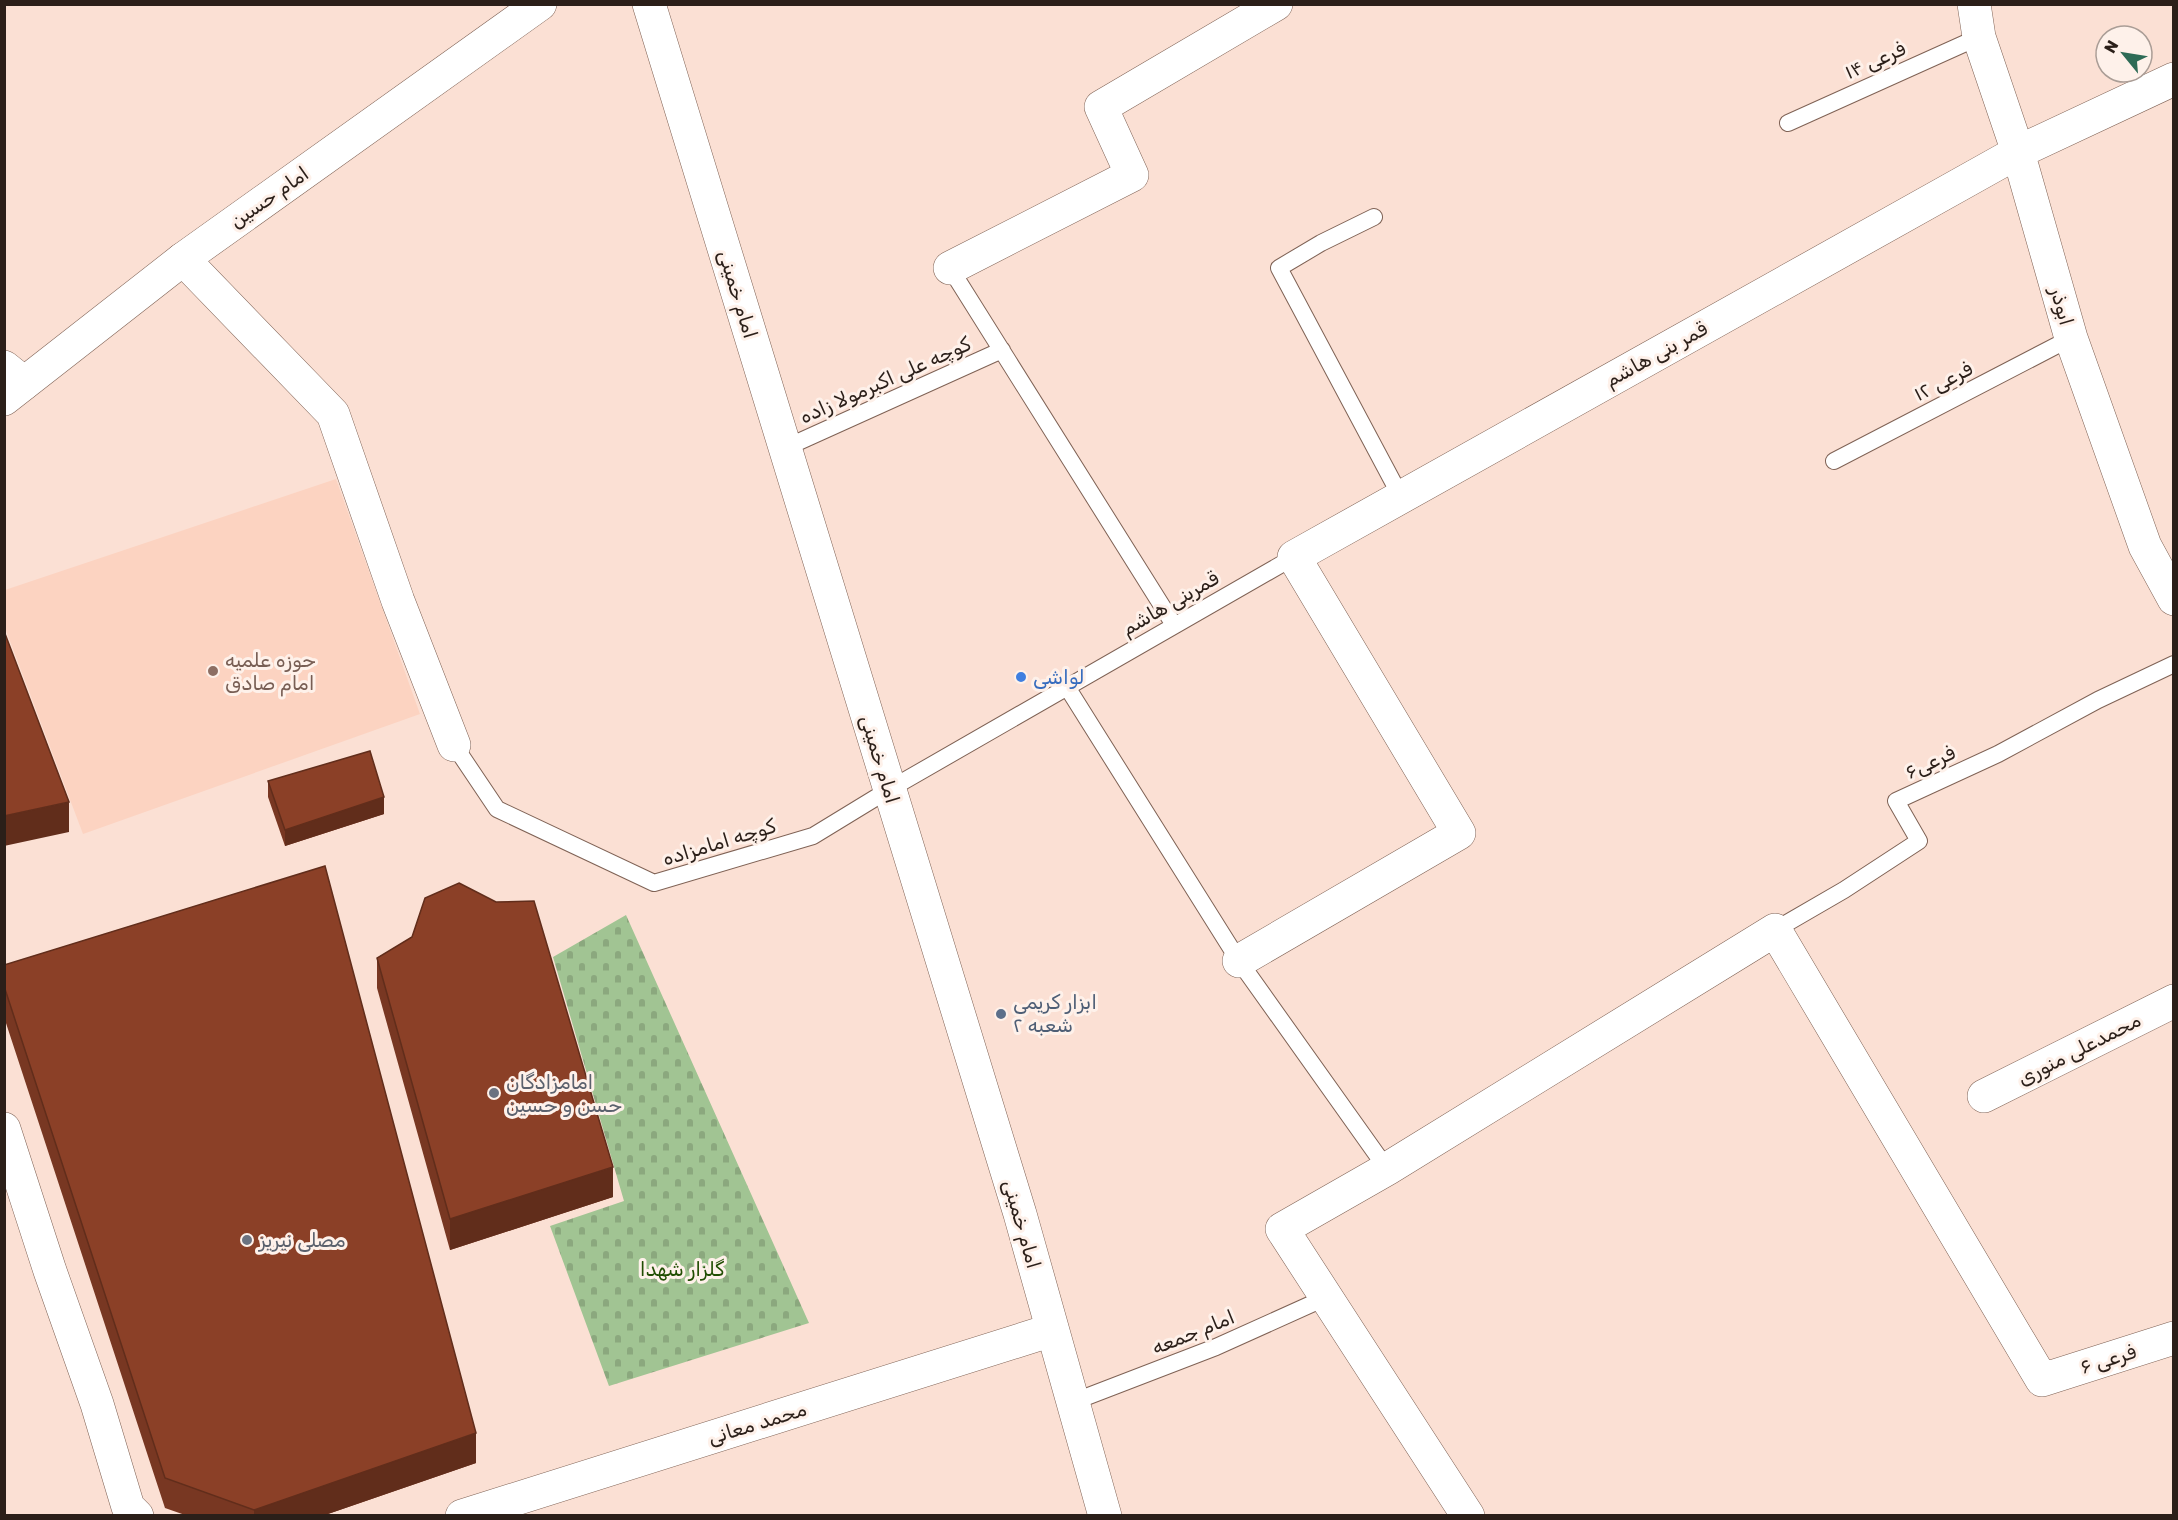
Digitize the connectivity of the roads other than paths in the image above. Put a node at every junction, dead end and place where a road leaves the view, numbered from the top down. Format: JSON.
{"nodes":[{"id":1,"x":540,"y":4,"type":"edge"},
{"id":2,"x":649,"y":4,"type":"edge"},
{"id":3,"x":1276,"y":4,"type":"edge"},
{"id":4,"x":1974,"y":4,"type":"edge"},
{"id":5,"x":1979,"y":37,"type":"junction"},
{"id":6,"x":2174,"y":79,"type":"edge"},
{"id":7,"x":1788,"y":123,"type":"dead end"},
{"id":8,"x":2018,"y":152,"type":"junction"},
{"id":9,"x":1374,"y":217,"type":"dead end"},
{"id":10,"x":183,"y":259,"type":"junction"},
{"id":11,"x":950,"y":268,"type":"joint"},
{"id":12,"x":2071,"y":338,"type":"junction"},
{"id":13,"x":1002,"y":350,"type":"junction"},
{"id":14,"x":11,"y":383,"type":"edge"},
{"id":15,"x":785,"y":448,"type":"junction"},
{"id":16,"x":1834,"y":461,"type":"dead end"},
{"id":17,"x":1401,"y":497,"type":"junction"},
{"id":18,"x":1294,"y":557,"type":"junction"},
{"id":19,"x":2174,"y":599,"type":"edge"},
{"id":20,"x":1174,"y":625,"type":"junction"},
{"id":21,"x":2174,"y":664,"type":"edge"},
{"id":22,"x":1067,"y":687,"type":"junction"},
{"id":23,"x":454,"y":745,"type":"joint"},
{"id":24,"x":890,"y":789,"type":"junction"},
{"id":25,"x":1775,"y":930,"type":"junction"},
{"id":26,"x":1239,"y":961,"type":"junction"},
{"id":27,"x":2174,"y":1001,"type":"edge"},
{"id":28,"x":1984,"y":1096,"type":"dead end"},
{"id":29,"x":4,"y":1129,"type":"edge"},
{"id":30,"x":1387,"y":1169,"type":"junction"},
{"id":31,"x":1327,"y":1297,"type":"junction"},
{"id":32,"x":1052,"y":1330,"type":"junction"},
{"id":33,"x":2174,"y":1338,"type":"edge"},
{"id":34,"x":1073,"y":1402,"type":"junction"},
{"id":35,"x":137,"y":1515,"type":"edge"},
{"id":36,"x":462,"y":1515,"type":"edge"},
{"id":37,"x":1105,"y":1515,"type":"edge"},
{"id":38,"x":1468,"y":1515,"type":"edge"}],
"edges":[{"from":1,"to":10,"type":"street","name":"امام حسین"},
{"from":2,"to":15,"type":"street","name":"امام خمینی"},
{"from":3,"to":11,"type":"street"},
{"from":4,"to":5,"type":"street","name":"ابوذر"},
{"from":5,"to":7,"type":"lane","name":"فرعی ۱۴"},
{"from":5,"to":8,"type":"street","name":"ابوذر"},
{"from":6,"to":8,"type":"street","name":"قمر بنی هاشم"},
{"from":8,"to":12,"type":"street","name":"ابوذر"},
{"from":8,"to":17,"type":"street","name":"قمر بنی هاشم"},
{"from":9,"to":17,"type":"lane"},
{"from":10,"to":14,"type":"street","name":"امام حسین"},
{"from":10,"to":23,"type":"street"},
{"from":11,"to":13,"type":"lane"},
{"from":12,"to":16,"type":"lane","name":"فرعی ۱۲"},
{"from":12,"to":19,"type":"street","name":"ابوذر"},
{"from":13,"to":15,"type":"lane","name":"کوچه علی اکبرمولا زاده"},
{"from":13,"to":20,"type":"lane"},
{"from":15,"to":24,"type":"street","name":"امام خمینی"},
{"from":17,"to":18,"type":"street","name":"قمر بنی هاشم"},
{"from":18,"to":20,"type":"lane","name":"قمربنی هاشم"},
{"from":18,"to":26,"type":"street"},
{"from":20,"to":22,"type":"lane","name":"قمربنی هاشم"},
{"from":21,"to":25,"type":"lane","name":"فرعی۶"},
{"from":22,"to":24,"type":"lane","name":"قمربنی هاشم"},
{"from":22,"to":26,"type":"lane"},
{"from":23,"to":24,"type":"lane","name":"کوچه امامزاده"},
{"from":24,"to":32,"type":"street","name":"امام خمینی"},
{"from":25,"to":30,"type":"street"},
{"from":25,"to":33,"type":"street","name":"فرعی ۶"},
{"from":26,"to":30,"type":"lane"},
{"from":27,"to":28,"type":"street","name":"محمدعلی منوری"},
{"from":29,"to":35,"type":"street"},
{"from":30,"to":31,"type":"street"},
{"from":31,"to":34,"type":"lane","name":"امام جمعه"},
{"from":31,"to":38,"type":"street"},
{"from":32,"to":34,"type":"street","name":"امام خمینی"},
{"from":32,"to":36,"type":"street","name":"محمد معانی"},
{"from":34,"to":37,"type":"street","name":"امام خمینی"}]}
